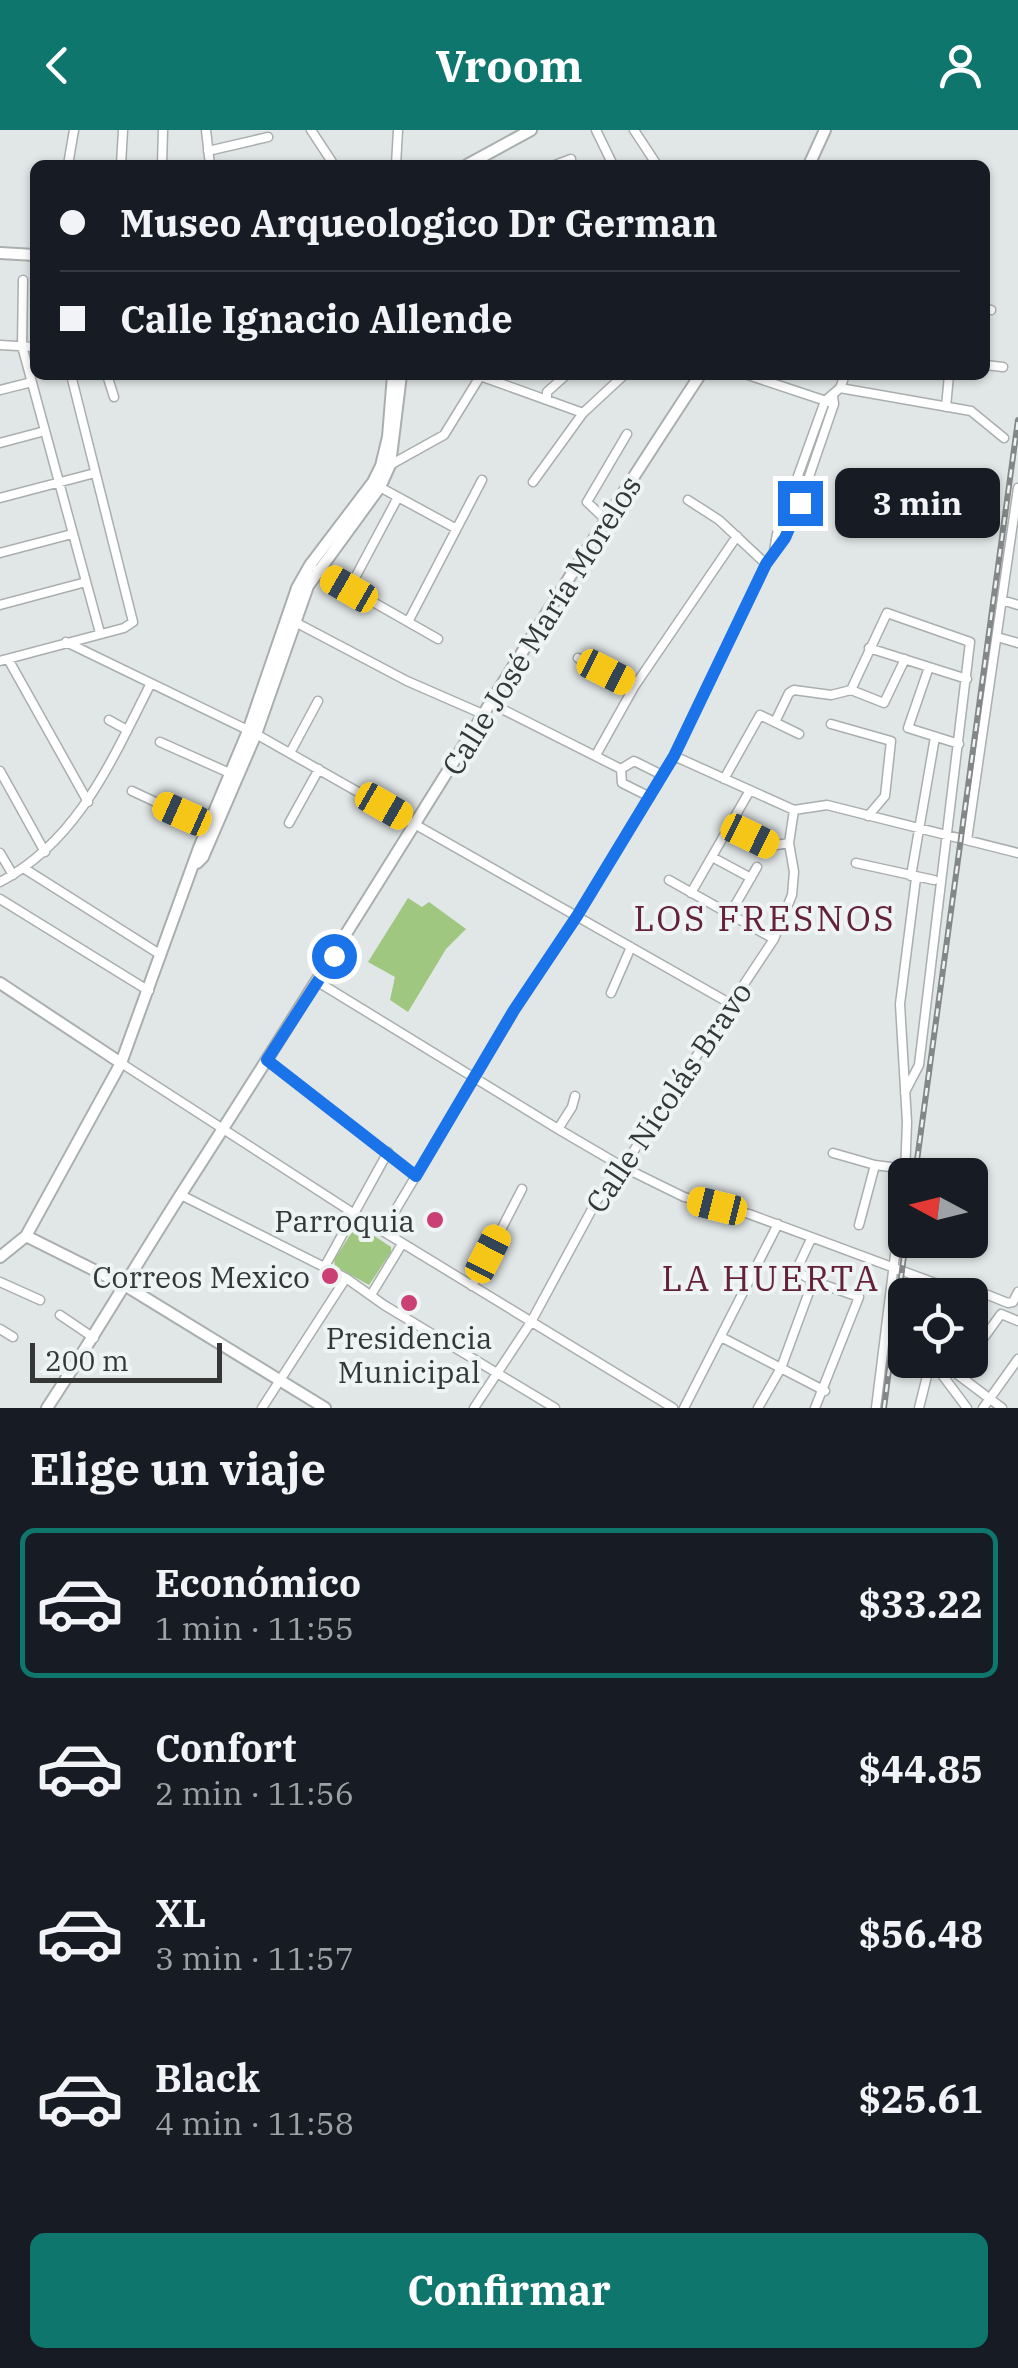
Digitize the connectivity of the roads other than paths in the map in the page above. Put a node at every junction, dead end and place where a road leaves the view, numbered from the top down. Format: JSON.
{"nodes":[{"id":1,"x":74,"y":130,"type":"edge"},
{"id":2,"x":124,"y":130,"type":"edge"},
{"id":3,"x":163,"y":130,"type":"edge"},
{"id":4,"x":206,"y":130,"type":"edge"},
{"id":5,"x":311,"y":130,"type":"edge"},
{"id":6,"x":398,"y":130,"type":"edge"},
{"id":7,"x":531,"y":130,"type":"edge"},
{"id":8,"x":596,"y":130,"type":"edge"},
{"id":9,"x":634,"y":130,"type":"edge"},
{"id":10,"x":825,"y":130,"type":"edge"},
{"id":11,"x":268,"y":136,"type":"dead end"},
{"id":12,"x":208,"y":151,"type":"junction"},
{"id":13,"x":68,"y":160,"type":"edge"},
{"id":14,"x":121,"y":160,"type":"edge"},
{"id":15,"x":162,"y":160,"type":"edge"},
{"id":16,"x":209,"y":160,"type":"edge"},
{"id":17,"x":331,"y":160,"type":"edge"},
{"id":18,"x":396,"y":160,"type":"edge"},
{"id":19,"x":476,"y":160,"type":"edge"},
{"id":20,"x":611,"y":160,"type":"edge"},
{"id":21,"x":654,"y":160,"type":"edge"},
{"id":22,"x":811,"y":160,"type":"edge"},
{"id":23,"x":0,"y":253,"type":"edge"},
{"id":24,"x":30,"y":256,"type":"edge"},
{"id":25,"x":23,"y":280,"type":"dead end"},
{"id":26,"x":0,"y":346,"type":"edge"},
{"id":27,"x":22,"y":346,"type":"junction"},
{"id":28,"x":30,"y":347,"type":"edge"},
{"id":29,"x":990,"y":366,"type":"edge"},
{"id":30,"x":1003,"y":367,"type":"dead end"},
{"id":31,"x":30,"y":375,"type":"edge"},
{"id":32,"x":71,"y":380,"type":"edge"},
{"id":33,"x":109,"y":380,"type":"edge"},
{"id":34,"x":393,"y":380,"type":"edge"},
{"id":35,"x":401,"y":380,"type":"edge"},
{"id":36,"x":478,"y":380,"type":"edge"},
{"id":37,"x":492,"y":380,"type":"edge"},
{"id":38,"x":561,"y":380,"type":"edge"},
{"id":39,"x":619,"y":380,"type":"edge"},
{"id":40,"x":697,"y":380,"type":"edge"},
{"id":41,"x":767,"y":380,"type":"edge"},
{"id":42,"x":842,"y":380,"type":"edge"},
{"id":43,"x":949,"y":380,"type":"edge"},
{"id":44,"x":32,"y":382,"type":"joint"},
{"id":45,"x":0,"y":390,"type":"edge"},
{"id":46,"x":114,"y":397,"type":"dead end"},
{"id":47,"x":833,"y":397,"type":"junction"},
{"id":48,"x":547,"y":400,"type":"junction"},
{"id":49,"x":946,"y":407,"type":"junction"},
{"id":50,"x":583,"y":414,"type":"junction"},
{"id":51,"x":45,"y":431,"type":"junction"},
{"id":52,"x":627,"y":434,"type":"dead end"},
{"id":53,"x":1004,"y":438,"type":"dead end"},
{"id":54,"x":0,"y":442,"type":"edge"},
{"id":55,"x":390,"y":465,"type":"junction"},
{"id":56,"x":95,"y":473,"type":"junction"},
{"id":57,"x":482,"y":480,"type":"dead end"},
{"id":58,"x":533,"y":482,"type":"dead end"},
{"id":59,"x":59,"y":483,"type":"junction"},
{"id":60,"x":376,"y":485,"type":"junction"},
{"id":61,"x":1018,"y":488,"type":"edge"},
{"id":62,"x":0,"y":498,"type":"edge"},
{"id":63,"x":397,"y":498,"type":"junction"},
{"id":64,"x":688,"y":500,"type":"dead end"},
{"id":65,"x":1017,"y":505,"type":"edge"},
{"id":66,"x":605,"y":519,"type":"junction"},
{"id":67,"x":455,"y":528,"type":"junction"},
{"id":68,"x":72,"y":534,"type":"junction"},
{"id":69,"x":736,"y":536,"type":"junction"},
{"id":70,"x":0,"y":553,"type":"edge"},
{"id":71,"x":766,"y":564,"type":"junction"},
{"id":72,"x":317,"y":570,"type":"junction"},
{"id":73,"x":86,"y":582,"type":"junction"},
{"id":74,"x":349,"y":589,"type":"junction"},
{"id":75,"x":1002,"y":600,"type":"junction"},
{"id":76,"x":0,"y":605,"type":"edge"},
{"id":77,"x":1018,"y":605,"type":"edge"},
{"id":78,"x":290,"y":620,"type":"junction"},
{"id":79,"x":408,"y":622,"type":"junction"},
{"id":80,"x":100,"y":634,"type":"junction"},
{"id":81,"x":997,"y":637,"type":"junction"},
{"id":82,"x":438,"y":639,"type":"dead end"},
{"id":83,"x":66,"y":642,"type":"junction"},
{"id":84,"x":1018,"y":643,"type":"edge"},
{"id":85,"x":869,"y":648,"type":"junction"},
{"id":86,"x":578,"y":658,"type":"dead end"},
{"id":87,"x":905,"y":659,"type":"junction"},
{"id":88,"x":4,"y":660,"type":"edge"},
{"id":89,"x":929,"y":667,"type":"junction"},
{"id":90,"x":967,"y":679,"type":"junction"},
{"id":91,"x":150,"y":685,"type":"junction"},
{"id":92,"x":634,"y":687,"type":"junction"},
{"id":93,"x":851,"y":690,"type":"junction"},
{"id":94,"x":318,"y":700,"type":"dead end"},
{"id":95,"x":492,"y":704,"type":"junction"},
{"id":96,"x":485,"y":715,"type":"junction"},
{"id":97,"x":109,"y":720,"type":"dead end"},
{"id":98,"x":775,"y":722,"type":"junction"},
{"id":99,"x":830,"y":724,"type":"dead end"},
{"id":100,"x":127,"y":730,"type":"junction"},
{"id":101,"x":252,"y":733,"type":"junction"},
{"id":102,"x":800,"y":734,"type":"dead end"},
{"id":103,"x":935,"y":738,"type":"junction"},
{"id":104,"x":160,"y":742,"type":"dead end"},
{"id":105,"x":959,"y":744,"type":"junction"},
{"id":106,"x":290,"y":753,"type":"junction"},
{"id":107,"x":596,"y":755,"type":"junction"},
{"id":108,"x":674,"y":756,"type":"junction"},
{"id":109,"x":319,"y":769,"type":"junction"},
{"id":110,"x":621,"y":769,"type":"junction"},
{"id":111,"x":0,"y":771,"type":"edge"},
{"id":112,"x":235,"y":775,"type":"junction"},
{"id":113,"x":662,"y":775,"type":"junction"},
{"id":114,"x":724,"y":780,"type":"junction"},
{"id":115,"x":132,"y":792,"type":"dead end"},
{"id":116,"x":749,"y":792,"type":"junction"},
{"id":117,"x":650,"y":798,"type":"junction"},
{"id":118,"x":88,"y":802,"type":"junction"},
{"id":119,"x":794,"y":810,"type":"junction"},
{"id":120,"x":868,"y":816,"type":"junction"},
{"id":121,"x":289,"y":823,"type":"dead end"},
{"id":122,"x":416,"y":824,"type":"junction"},
{"id":123,"x":730,"y":826,"type":"junction"},
{"id":124,"x":919,"y":828,"type":"junction"},
{"id":125,"x":212,"y":829,"type":"junction"},
{"id":126,"x":946,"y":834,"type":"junction"},
{"id":127,"x":968,"y":840,"type":"junction"},
{"id":128,"x":789,"y":843,"type":"junction"},
{"id":129,"x":0,"y":852,"type":"edge"},
{"id":130,"x":45,"y":852,"type":"junction"},
{"id":131,"x":1018,"y":854,"type":"edge"},
{"id":132,"x":712,"y":856,"type":"junction"},
{"id":133,"x":856,"y":863,"type":"dead end"},
{"id":134,"x":757,"y":867,"type":"dead end"},
{"id":135,"x":25,"y":869,"type":"junction"},
{"id":136,"x":13,"y":875,"type":"junction"},
{"id":137,"x":913,"y":877,"type":"junction"},
{"id":138,"x":751,"y":878,"type":"junction"},
{"id":139,"x":669,"y":880,"type":"dead end"},
{"id":140,"x":934,"y":880,"type":"dead end"},
{"id":141,"x":0,"y":882,"type":"edge"},
{"id":142,"x":691,"y":893,"type":"junction"},
{"id":143,"x":0,"y":899,"type":"edge"},
{"id":144,"x":730,"y":914,"type":"junction"},
{"id":145,"x":577,"y":916,"type":"junction"},
{"id":146,"x":774,"y":938,"type":"junction"},
{"id":147,"x":631,"y":947,"type":"junction"},
{"id":148,"x":160,"y":955,"type":"junction"},
{"id":149,"x":318,"y":982,"type":"junction"},
{"id":150,"x":0,"y":983,"type":"edge"},
{"id":151,"x":148,"y":991,"type":"junction"},
{"id":152,"x":610,"y":992,"type":"dead end"},
{"id":153,"x":731,"y":1004,"type":"junction"},
{"id":154,"x":267,"y":1060,"type":"junction"},
{"id":155,"x":122,"y":1064,"type":"junction"},
{"id":156,"x":475,"y":1080,"type":"junction"},
{"id":157,"x":904,"y":1092,"type":"junction"},
{"id":158,"x":575,"y":1096,"type":"dead end"},
{"id":159,"x":558,"y":1129,"type":"junction"},
{"id":160,"x":223,"y":1131,"type":"junction"},
{"id":161,"x":388,"y":1152,"type":"junction"},
{"id":162,"x":833,"y":1153,"type":"dead end"},
{"id":163,"x":905,"y":1158,"type":"edge"},
{"id":164,"x":875,"y":1165,"type":"junction"},
{"id":165,"x":622,"y":1167,"type":"junction"},
{"id":166,"x":888,"y":1168,"type":"edge"},
{"id":167,"x":416,"y":1176,"type":"junction"},
{"id":168,"x":522,"y":1189,"type":"dead end"},
{"id":169,"x":181,"y":1194,"type":"junction"},
{"id":170,"x":353,"y":1213,"type":"junction"},
{"id":171,"x":778,"y":1224,"type":"junction"},
{"id":172,"x":859,"y":1225,"type":"dead end"},
{"id":173,"x":382,"y":1231,"type":"junction"},
{"id":174,"x":26,"y":1236,"type":"junction"},
{"id":175,"x":811,"y":1239,"type":"junction"},
{"id":176,"x":402,"y":1244,"type":"junction"},
{"id":177,"x":0,"y":1256,"type":"edge"},
{"id":178,"x":893,"y":1258,"type":"edge"},
{"id":179,"x":325,"y":1266,"type":"junction"},
{"id":180,"x":892,"y":1267,"type":"junction"},
{"id":181,"x":346,"y":1278,"type":"junction"},
{"id":182,"x":918,"y":1278,"type":"edge"},
{"id":183,"x":813,"y":1281,"type":"junction"},
{"id":184,"x":0,"y":1282,"type":"edge"},
{"id":185,"x":126,"y":1286,"type":"junction"},
{"id":186,"x":472,"y":1286,"type":"junction"},
{"id":187,"x":1018,"y":1292,"type":"edge"},
{"id":188,"x":988,"y":1294,"type":"edge"},
{"id":189,"x":371,"y":1295,"type":"junction"},
{"id":190,"x":40,"y":1300,"type":"dead end"},
{"id":191,"x":60,"y":1315,"type":"dead end"},
{"id":192,"x":1018,"y":1320,"type":"edge"},
{"id":193,"x":531,"y":1322,"type":"junction"},
{"id":194,"x":0,"y":1330,"type":"edge"},
{"id":195,"x":988,"y":1332,"type":"edge"},
{"id":196,"x":14,"y":1337,"type":"dead end"},
{"id":197,"x":94,"y":1338,"type":"junction"},
{"id":198,"x":723,"y":1338,"type":"junction"},
{"id":199,"x":1018,"y":1359,"type":"edge"},
{"id":200,"x":781,"y":1368,"type":"junction"},
{"id":201,"x":495,"y":1372,"type":"junction"},
{"id":202,"x":926,"y":1378,"type":"edge"},
{"id":203,"x":945,"y":1378,"type":"edge"},
{"id":204,"x":963,"y":1378,"type":"edge"},
{"id":205,"x":280,"y":1380,"type":"junction"},
{"id":206,"x":825,"y":1390,"type":"junction"},
{"id":207,"x":989,"y":1399,"type":"junction"},
{"id":208,"x":49,"y":1407,"type":"edge"},
{"id":209,"x":262,"y":1408,"type":"edge"},
{"id":210,"x":325,"y":1408,"type":"edge"},
{"id":211,"x":474,"y":1408,"type":"edge"},
{"id":212,"x":555,"y":1408,"type":"edge"},
{"id":213,"x":674,"y":1408,"type":"edge"},
{"id":214,"x":684,"y":1408,"type":"edge"},
{"id":215,"x":758,"y":1408,"type":"edge"},
{"id":216,"x":815,"y":1408,"type":"edge"},
{"id":217,"x":876,"y":1408,"type":"edge"},
{"id":218,"x":919,"y":1408,"type":"edge"},
{"id":219,"x":968,"y":1408,"type":"edge"},
{"id":220,"x":982,"y":1408,"type":"edge"},
{"id":221,"x":1002,"y":1408,"type":"edge"}],
"edges":[{"from":1,"to":13,"type":"street"},
{"from":2,"to":14,"type":"street"},
{"from":3,"to":15,"type":"street"},
{"from":4,"to":12,"type":"street"},
{"from":5,"to":17,"type":"street"},
{"from":6,"to":18,"type":"street"},
{"from":7,"to":19,"type":"street"},
{"from":8,"to":20,"type":"street"},
{"from":9,"to":21,"type":"street"},
{"from":10,"to":22,"type":"street"},
{"from":11,"to":12,"type":"street"},
{"from":12,"to":16,"type":"street"},
{"from":23,"to":24,"type":"street"},
{"from":25,"to":27,"type":"street"},
{"from":26,"to":27,"type":"street"},
{"from":27,"to":28,"type":"street"},
{"from":27,"to":31,"type":"street"},
{"from":29,"to":30,"type":"street"},
{"from":32,"to":56,"type":"street"},
{"from":33,"to":46,"type":"street"},
{"from":34,"to":60,"type":"street"},
{"from":35,"to":55,"type":"street"},
{"from":36,"to":55,"type":"street"},
{"from":37,"to":48,"type":"street"},
{"from":38,"to":48,"type":"street"},
{"from":39,"to":50,"type":"street"},
{"from":40,"to":66,"type":"street","name":"Calle José María Morelos"},
{"from":41,"to":47,"type":"street"},
{"from":42,"to":47,"type":"street"},
{"from":43,"to":49,"type":"street"},
{"from":44,"to":45,"type":"street"},
{"from":44,"to":51,"type":"street"},
{"from":47,"to":49,"type":"street"},
{"from":47,"to":71,"type":"street"},
{"from":48,"to":50,"type":"street"},
{"from":49,"to":53,"type":"street"},
{"from":50,"to":58,"type":"street"},
{"from":51,"to":54,"type":"street"},
{"from":51,"to":59,"type":"street"},
{"from":52,"to":66,"type":"street"},
{"from":55,"to":60,"type":"street"},
{"from":56,"to":59,"type":"street"},
{"from":56,"to":80,"type":"street"},
{"from":57,"to":67,"type":"street"},
{"from":59,"to":62,"type":"street"},
{"from":59,"to":68,"type":"street"},
{"from":60,"to":63,"type":"street"},
{"from":60,"to":72,"type":"street"},
{"from":60,"to":78,"type":"street"},
{"from":61,"to":65,"type":"street"},
{"from":63,"to":67,"type":"street"},
{"from":63,"to":74,"type":"street"},
{"from":64,"to":69,"type":"street"},
{"from":65,"to":75,"type":"street"},
{"from":66,"to":95,"type":"street","name":"Calle José María Morelos"},
{"from":67,"to":79,"type":"street"},
{"from":68,"to":70,"type":"street"},
{"from":68,"to":73,"type":"street"},
{"from":69,"to":71,"type":"street"},
{"from":69,"to":92,"type":"street"},
{"from":71,"to":108,"type":"street"},
{"from":72,"to":74,"type":"street"},
{"from":72,"to":78,"type":"street"},
{"from":73,"to":76,"type":"street"},
{"from":73,"to":80,"type":"street"},
{"from":74,"to":79,"type":"street"},
{"from":75,"to":77,"type":"street"},
{"from":75,"to":81,"type":"street"},
{"from":78,"to":96,"type":"street"},
{"from":78,"to":101,"type":"street"},
{"from":79,"to":82,"type":"street"},
{"from":80,"to":83,"type":"street"},
{"from":81,"to":84,"type":"street"},
{"from":81,"to":127,"type":"street"},
{"from":83,"to":88,"type":"street"},
{"from":83,"to":91,"type":"street"},
{"from":85,"to":87,"type":"street"},
{"from":85,"to":90,"type":"street"},
{"from":85,"to":93,"type":"street"},
{"from":86,"to":92,"type":"street"},
{"from":87,"to":89,"type":"street"},
{"from":87,"to":93,"type":"street"},
{"from":88,"to":118,"type":"street"},
{"from":89,"to":90,"type":"street"},
{"from":89,"to":103,"type":"street"},
{"from":90,"to":105,"type":"street"},
{"from":91,"to":100,"type":"street"},
{"from":91,"to":101,"type":"street"},
{"from":92,"to":107,"type":"street"},
{"from":93,"to":98,"type":"street"},
{"from":94,"to":106,"type":"street"},
{"from":95,"to":96,"type":"street","name":"Calle José María Morelos"},
{"from":95,"to":107,"type":"street"},
{"from":96,"to":122,"type":"street","name":"Calle José María Morelos"},
{"from":97,"to":100,"type":"street"},
{"from":98,"to":102,"type":"street"},
{"from":98,"to":114,"type":"street"},
{"from":99,"to":120,"type":"street"},
{"from":100,"to":118,"type":"street"},
{"from":101,"to":106,"type":"street"},
{"from":101,"to":112,"type":"street"},
{"from":103,"to":105,"type":"street"},
{"from":103,"to":124,"type":"street"},
{"from":104,"to":112,"type":"street"},
{"from":105,"to":126,"type":"street"},
{"from":106,"to":109,"type":"street"},
{"from":107,"to":110,"type":"street"},
{"from":108,"to":113,"type":"street"},
{"from":108,"to":114,"type":"street"},
{"from":109,"to":121,"type":"street"},
{"from":109,"to":122,"type":"street"},
{"from":110,"to":113,"type":"street"},
{"from":110,"to":117,"type":"street"},
{"from":111,"to":130,"type":"street"},
{"from":112,"to":125,"type":"street"},
{"from":113,"to":117,"type":"street"},
{"from":114,"to":116,"type":"street"},
{"from":115,"to":125,"type":"street"},
{"from":116,"to":119,"type":"street"},
{"from":116,"to":123,"type":"street"},
{"from":117,"to":145,"type":"street"},
{"from":118,"to":130,"type":"street"},
{"from":119,"to":120,"type":"street"},
{"from":119,"to":128,"type":"street","name":"Calle Nicolás Bravo"},
{"from":120,"to":124,"type":"street"},
{"from":122,"to":145,"type":"street"},
{"from":122,"to":149,"type":"street","name":"Calle José María Morelos"},
{"from":123,"to":128,"type":"street"},
{"from":123,"to":132,"type":"street"},
{"from":124,"to":126,"type":"street"},
{"from":124,"to":137,"type":"street"},
{"from":125,"to":148,"type":"street"},
{"from":126,"to":127,"type":"street"},
{"from":126,"to":157,"type":"street"},
{"from":127,"to":131,"type":"street"},
{"from":128,"to":146,"type":"street","name":"Calle Nicolás Bravo"},
{"from":129,"to":136,"type":"street"},
{"from":130,"to":135,"type":"street"},
{"from":132,"to":138,"type":"street"},
{"from":132,"to":142,"type":"street"},
{"from":133,"to":137,"type":"street"},
{"from":134,"to":138,"type":"street"},
{"from":135,"to":136,"type":"street"},
{"from":135,"to":148,"type":"street"},
{"from":136,"to":141,"type":"street"},
{"from":137,"to":140,"type":"street"},
{"from":137,"to":157,"type":"street"},
{"from":138,"to":144,"type":"street"},
{"from":139,"to":142,"type":"street"},
{"from":142,"to":144,"type":"street"},
{"from":143,"to":151,"type":"street"},
{"from":144,"to":146,"type":"street"},
{"from":145,"to":147,"type":"street"},
{"from":145,"to":156,"type":"street"},
{"from":146,"to":153,"type":"street","name":"Calle Nicolás Bravo"},
{"from":147,"to":152,"type":"street"},
{"from":147,"to":153,"type":"street"},
{"from":148,"to":151,"type":"street"},
{"from":149,"to":154,"type":"street","name":"Calle José María Morelos"},
{"from":149,"to":156,"type":"street"},
{"from":150,"to":155,"type":"street"},
{"from":151,"to":155,"type":"street"},
{"from":153,"to":165,"type":"street","name":"Calle Nicolás Bravo"},
{"from":154,"to":160,"type":"street","name":"Calle José María Morelos"},
{"from":154,"to":161,"type":"street"},
{"from":155,"to":160,"type":"street"},
{"from":155,"to":174,"type":"street"},
{"from":156,"to":159,"type":"street"},
{"from":156,"to":167,"type":"street"},
{"from":157,"to":163,"type":"street"},
{"from":158,"to":159,"type":"street"},
{"from":159,"to":165,"type":"street"},
{"from":160,"to":169,"type":"street","name":"Calle José María Morelos"},
{"from":160,"to":170,"type":"street"},
{"from":161,"to":167,"type":"street"},
{"from":161,"to":170,"type":"street"},
{"from":162,"to":164,"type":"street"},
{"from":164,"to":166,"type":"street"},
{"from":164,"to":172,"type":"street"},
{"from":165,"to":171,"type":"street"},
{"from":165,"to":193,"type":"street","name":"Calle Nicolás Bravo"},
{"from":167,"to":173,"type":"street"},
{"from":168,"to":186,"type":"street"},
{"from":169,"to":179,"type":"street"},
{"from":169,"to":185,"type":"street","name":"Calle José María Morelos"},
{"from":170,"to":173,"type":"street"},
{"from":170,"to":179,"type":"street"},
{"from":171,"to":175,"type":"street"},
{"from":171,"to":198,"type":"street"},
{"from":173,"to":176,"type":"street"},
{"from":174,"to":177,"type":"street"},
{"from":174,"to":185,"type":"street"},
{"from":175,"to":180,"type":"street"},
{"from":175,"to":183,"type":"street"},
{"from":176,"to":186,"type":"street"},
{"from":176,"to":189,"type":"street"},
{"from":178,"to":180,"type":"street"},
{"from":179,"to":181,"type":"street"},
{"from":180,"to":182,"type":"street"},
{"from":180,"to":217,"type":"street"},
{"from":181,"to":189,"type":"street"},
{"from":181,"to":205,"type":"street"},
{"from":183,"to":200,"type":"street"},
{"from":183,"to":206,"type":"street"},
{"from":184,"to":190,"type":"street"},
{"from":185,"to":197,"type":"street","name":"Calle José María Morelos"},
{"from":185,"to":205,"type":"street"},
{"from":186,"to":193,"type":"street"},
{"from":187,"to":188,"type":"street"},
{"from":189,"to":201,"type":"street"},
{"from":191,"to":197,"type":"street"},
{"from":192,"to":195,"type":"street"},
{"from":193,"to":201,"type":"street","name":"Calle Nicolás Bravo"},
{"from":193,"to":213,"type":"street"},
{"from":194,"to":196,"type":"street"},
{"from":197,"to":208,"type":"street","name":"Calle José María Morelos"},
{"from":198,"to":200,"type":"street"},
{"from":198,"to":214,"type":"street"},
{"from":199,"to":207,"type":"street"},
{"from":200,"to":206,"type":"street"},
{"from":200,"to":215,"type":"street"},
{"from":201,"to":211,"type":"street","name":"Calle Nicolás Bravo"},
{"from":201,"to":212,"type":"street"},
{"from":202,"to":218,"type":"street"},
{"from":203,"to":219,"type":"street"},
{"from":204,"to":207,"type":"street"},
{"from":205,"to":209,"type":"street"},
{"from":205,"to":210,"type":"street"},
{"from":206,"to":216,"type":"street"},
{"from":207,"to":220,"type":"street"},
{"from":207,"to":221,"type":"street"}]}
